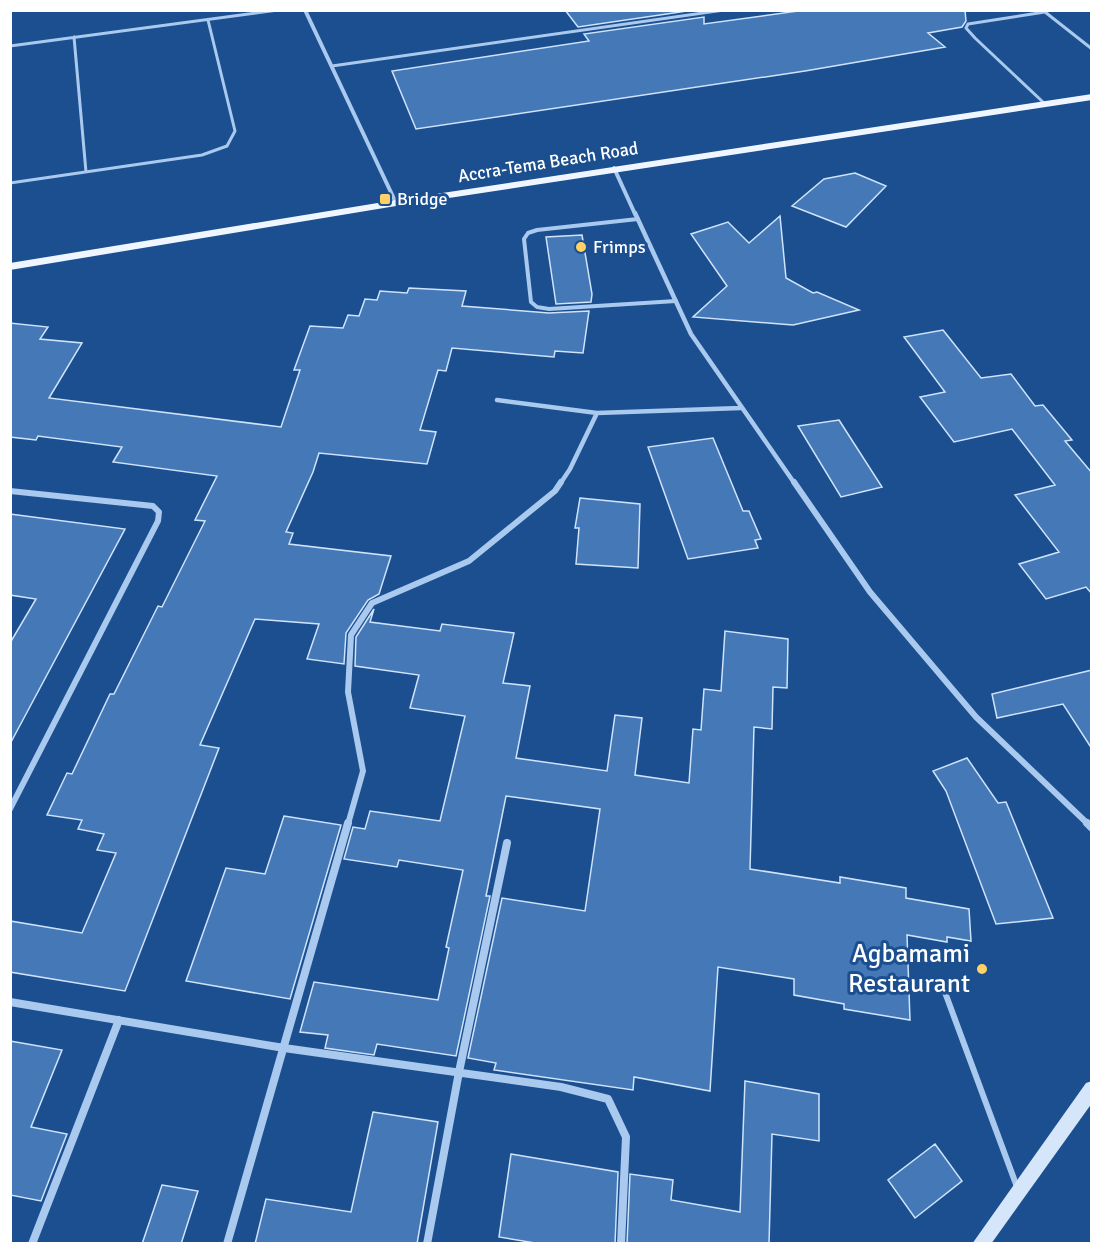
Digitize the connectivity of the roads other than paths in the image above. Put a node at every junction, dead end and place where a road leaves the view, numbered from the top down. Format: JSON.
{"nodes":[{"id":1,"x":278,"y":10,"type":"edge"},
{"id":2,"x":305,"y":10,"type":"edge"},
{"id":3,"x":724,"y":10,"type":"edge"},
{"id":4,"x":715,"y":11,"type":"edge"},
{"id":5,"x":208,"y":20,"type":"junction"},
{"id":6,"x":74,"y":37,"type":"junction"},
{"id":7,"x":10,"y":46,"type":"edge"},
{"id":8,"x":1092,"y":50,"type":"edge"},
{"id":9,"x":332,"y":66,"type":"junction"},
{"id":10,"x":1092,"y":97,"type":"edge"},
{"id":11,"x":1044,"y":103,"type":"junction"},
{"id":12,"x":614,"y":168,"type":"junction"},
{"id":13,"x":86,"y":172,"type":"junction"},
{"id":14,"x":10,"y":183,"type":"edge"},
{"id":15,"x":396,"y":202,"type":"junction"},
{"id":16,"x":638,"y":219,"type":"junction"},
{"id":17,"x":10,"y":267,"type":"edge"},
{"id":18,"x":676,"y":301,"type":"junction"},
{"id":19,"x":497,"y":400,"type":"dead end"},
{"id":20,"x":741,"y":408,"type":"junction"},
{"id":21,"x":597,"y":413,"type":"junction"},
{"id":22,"x":10,"y":491,"type":"edge"},
{"id":23,"x":10,"y":809,"type":"edge"},
{"id":24,"x":1092,"y":828,"type":"edge"},
{"id":25,"x":507,"y":843,"type":"dead end"},
{"id":26,"x":943,"y":987,"type":"dead end"},
{"id":27,"x":10,"y":1002,"type":"edge"},
{"id":28,"x":119,"y":1020,"type":"junction"},
{"id":29,"x":284,"y":1048,"type":"junction"},
{"id":30,"x":459,"y":1072,"type":"junction"},
{"id":31,"x":1092,"y":1089,"type":"edge"},
{"id":32,"x":1018,"y":1190,"type":"junction"},
{"id":33,"x":32,"y":1244,"type":"edge"},
{"id":34,"x":227,"y":1244,"type":"edge"},
{"id":35,"x":427,"y":1244,"type":"edge"},
{"id":36,"x":621,"y":1244,"type":"edge"},
{"id":37,"x":980,"y":1244,"type":"edge"}],
"edges":[{"from":1,"to":5,"type":"lane"},
{"from":2,"to":9,"type":"street"},
{"from":3,"to":4,"type":"lane"},
{"from":4,"to":9,"type":"lane"},
{"from":5,"to":6,"type":"lane"},
{"from":5,"to":13,"type":"lane"},
{"from":6,"to":7,"type":"lane"},
{"from":6,"to":13,"type":"lane"},
{"from":8,"to":11,"type":"lane"},
{"from":9,"to":15,"type":"street"},
{"from":10,"to":11,"type":"main road","name":"Accra-Tema Beach Road"},
{"from":11,"to":12,"type":"main road","name":"Accra-Tema Beach Road"},
{"from":12,"to":15,"type":"main road","name":"Accra-Tema Beach Road"},
{"from":12,"to":16,"type":"street"},
{"from":13,"to":14,"type":"lane"},
{"from":15,"to":17,"type":"main road","name":"Accra-Tema Beach Road"},
{"from":16,"to":18,"type":"street"},
{"from":16,"to":18,"type":"lane"},
{"from":18,"to":20,"type":"street"},
{"from":19,"to":21,"type":"street"},
{"from":20,"to":21,"type":"street"},
{"from":20,"to":24,"type":"street"},
{"from":21,"to":29,"type":"street"},
{"from":22,"to":23,"type":"street"},
{"from":25,"to":30,"type":"street"},
{"from":26,"to":32,"type":"lane"},
{"from":27,"to":28,"type":"street"},
{"from":28,"to":29,"type":"street"},
{"from":28,"to":33,"type":"street"},
{"from":29,"to":30,"type":"street"},
{"from":29,"to":34,"type":"street"},
{"from":30,"to":35,"type":"street"},
{"from":30,"to":36,"type":"street"},
{"from":31,"to":32,"type":"main road"},
{"from":32,"to":37,"type":"main road"}]}
